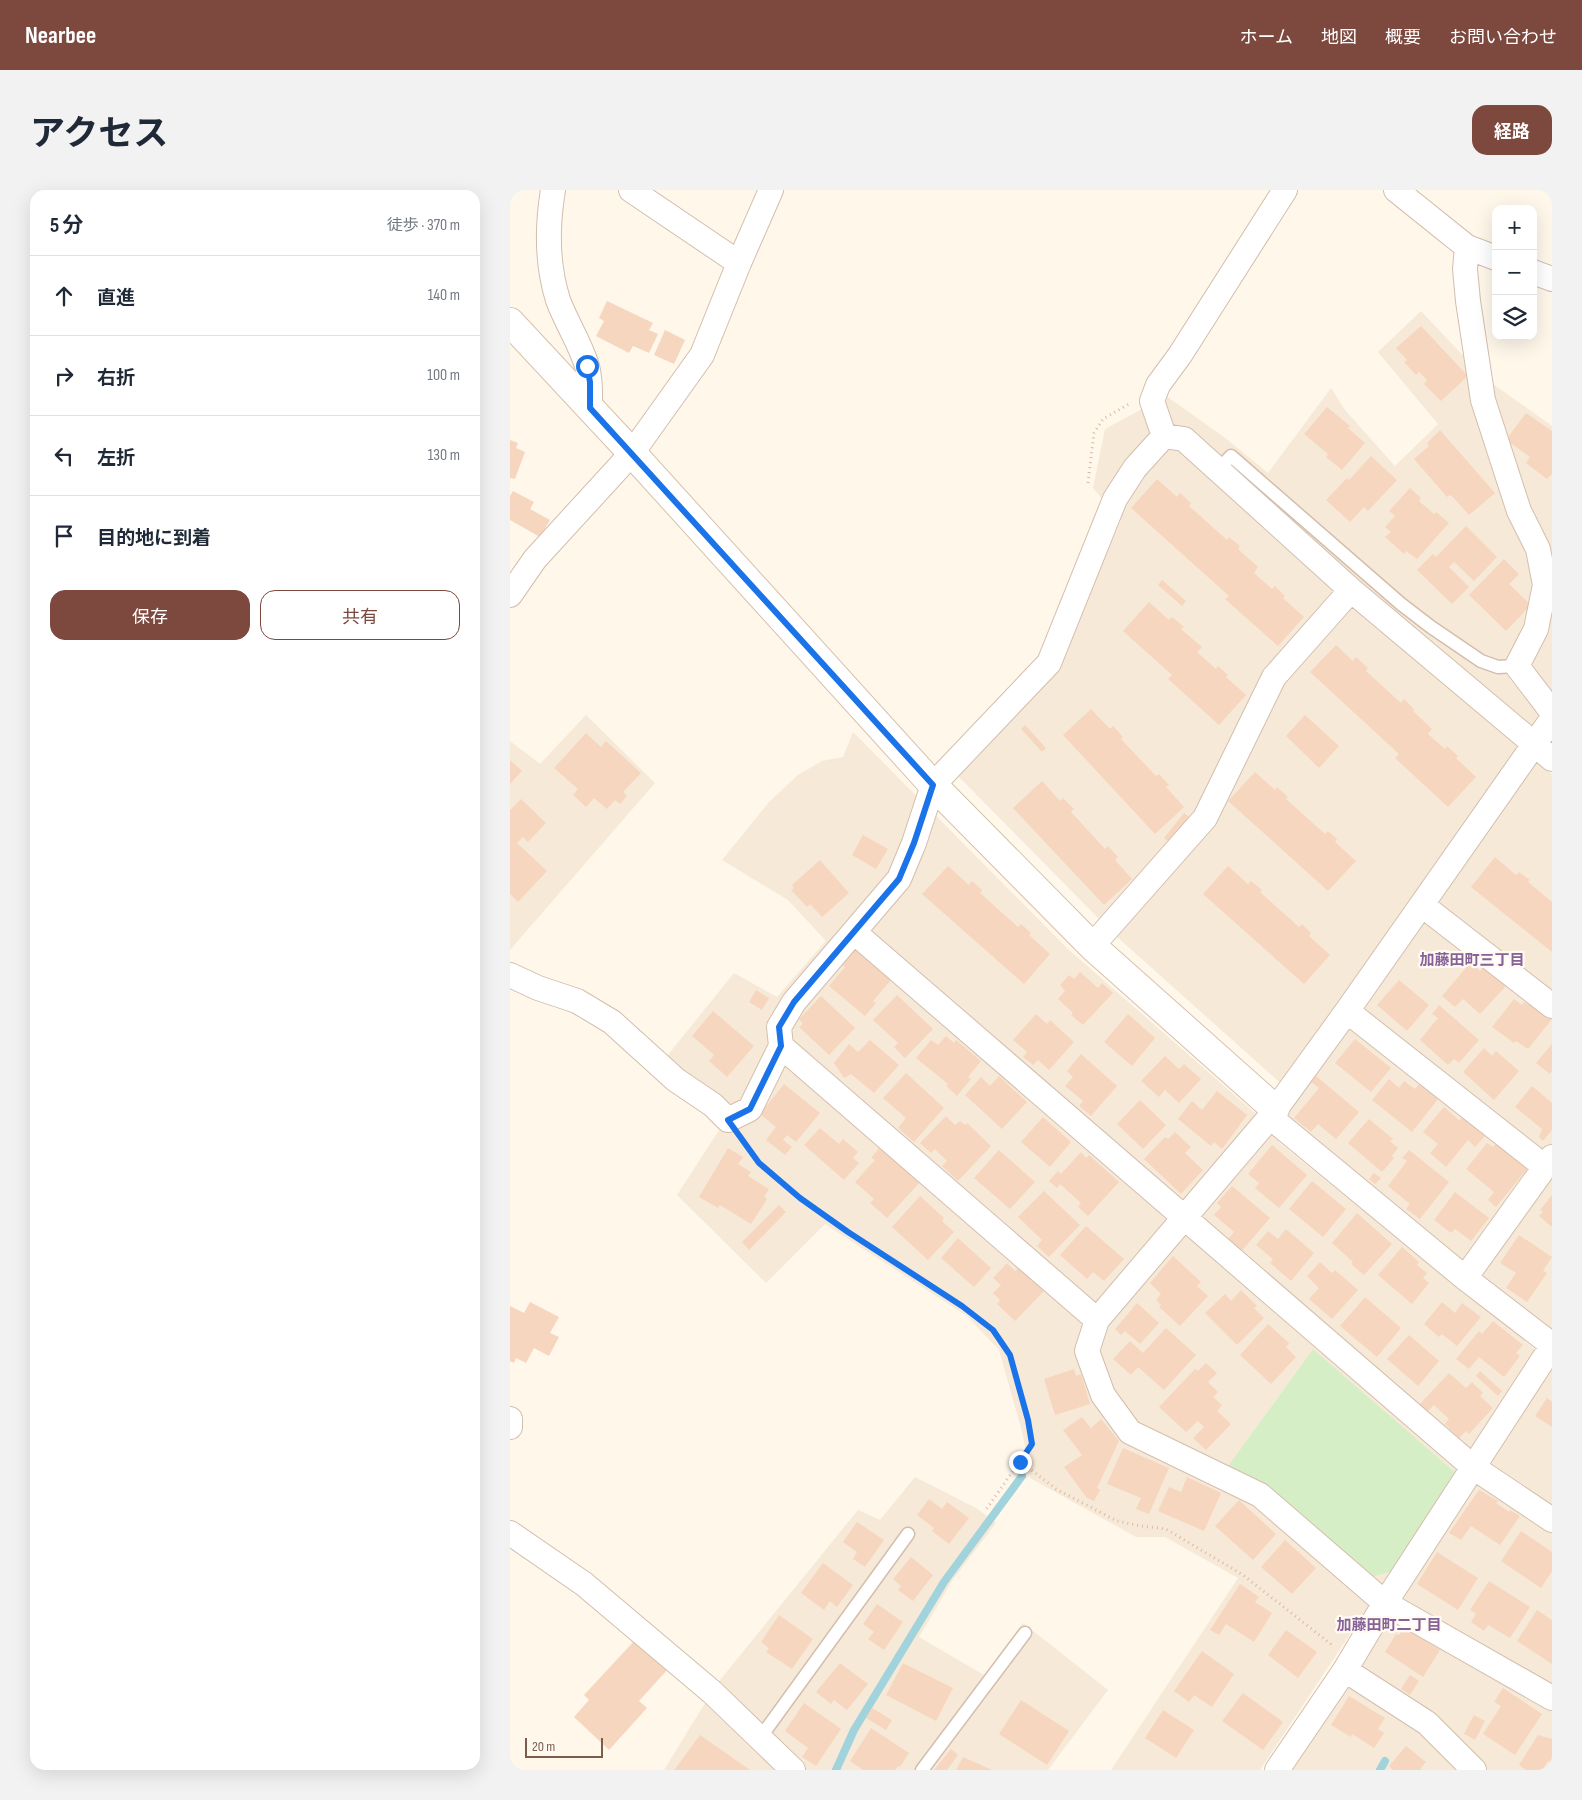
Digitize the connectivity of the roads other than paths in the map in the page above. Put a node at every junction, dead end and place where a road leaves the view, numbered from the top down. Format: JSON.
{"nodes":[{"id":1,"x":553,"y":190,"type":"edge"},
{"id":2,"x":631,"y":190,"type":"edge"},
{"id":3,"x":771,"y":190,"type":"edge"},
{"id":4,"x":1285,"y":190,"type":"edge"},
{"id":5,"x":1396,"y":190,"type":"edge"},
{"id":6,"x":1467,"y":247,"type":"junction"},
{"id":7,"x":1492,"y":256,"type":"edge"},
{"id":8,"x":739,"y":263,"type":"junction"},
{"id":9,"x":1537,"y":273,"type":"edge"},
{"id":10,"x":1552,"y":279,"type":"edge"},
{"id":11,"x":510,"y":322,"type":"edge"},
{"id":12,"x":590,"y":408,"type":"junction"},
{"id":13,"x":1164,"y":436,"type":"junction"},
{"id":14,"x":632,"y":453,"type":"junction"},
{"id":15,"x":1218,"y":470,"type":"junction"},
{"id":16,"x":1351,"y":590,"type":"junction"},
{"id":17,"x":510,"y":595,"type":"edge"},
{"id":18,"x":1517,"y":666,"type":"junction"},
{"id":19,"x":1552,"y":712,"type":"edge"},
{"id":20,"x":1552,"y":719,"type":"edge"},
{"id":21,"x":1543,"y":752,"type":"edge"},
{"id":22,"x":933,"y":785,"type":"junction"},
{"id":23,"x":1422,"y":905,"type":"junction"},
{"id":24,"x":854,"y":932,"type":"junction"},
{"id":25,"x":1092,"y":946,"type":"junction"},
{"id":26,"x":510,"y":975,"type":"edge"},
{"id":27,"x":1552,"y":1006,"type":"edge"},
{"id":28,"x":1347,"y":1012,"type":"junction"},
{"id":29,"x":781,"y":1046,"type":"junction"},
{"id":30,"x":1272,"y":1113,"type":"junction"},
{"id":31,"x":1548,"y":1162,"type":"edge"},
{"id":32,"x":1183,"y":1218,"type":"junction"},
{"id":33,"x":1465,"y":1278,"type":"junction"},
{"id":34,"x":1097,"y":1320,"type":"junction"},
{"id":35,"x":1552,"y":1346,"type":"edge"},
{"id":36,"x":510,"y":1419,"type":"edge"},
{"id":37,"x":510,"y":1427,"type":"edge"},
{"id":38,"x":1473,"y":1468,"type":"junction"},
{"id":39,"x":1552,"y":1520,"type":"edge"},
{"id":40,"x":510,"y":1532,"type":"edge"},
{"id":41,"x":908,"y":1534,"type":"dead end"},
{"id":42,"x":1385,"y":1603,"type":"junction"},
{"id":43,"x":1026,"y":1633,"type":"dead end"},
{"id":44,"x":1348,"y":1665,"type":"junction"},
{"id":45,"x":1552,"y":1698,"type":"edge"},
{"id":46,"x":760,"y":1738,"type":"junction"},
{"id":47,"x":793,"y":1770,"type":"edge"},
{"id":48,"x":922,"y":1770,"type":"edge"},
{"id":49,"x":1277,"y":1770,"type":"edge"},
{"id":50,"x":1474,"y":1770,"type":"edge"}],
"edges":[{"from":1,"to":12,"type":"street"},
{"from":2,"to":8,"type":"street"},
{"from":3,"to":8,"type":"street"},
{"from":4,"to":13,"type":"street"},
{"from":5,"to":6,"type":"street"},
{"from":6,"to":7,"type":"street"},
{"from":6,"to":18,"type":"street"},
{"from":8,"to":14,"type":"street"},
{"from":9,"to":10,"type":"street"},
{"from":11,"to":12,"type":"street"},
{"from":12,"to":14,"type":"street"},
{"from":13,"to":15,"type":"street"},
{"from":13,"to":22,"type":"street"},
{"from":14,"to":17,"type":"street"},
{"from":14,"to":22,"type":"street"},
{"from":15,"to":16,"type":"street"},
{"from":15,"to":18,"type":"lane"},
{"from":16,"to":21,"type":"street"},
{"from":16,"to":25,"type":"street"},
{"from":18,"to":19,"type":"street"},
{"from":20,"to":21,"type":"street"},
{"from":21,"to":23,"type":"street"},
{"from":22,"to":24,"type":"street"},
{"from":22,"to":25,"type":"street"},
{"from":23,"to":27,"type":"street"},
{"from":23,"to":28,"type":"street"},
{"from":24,"to":29,"type":"street"},
{"from":24,"to":32,"type":"street"},
{"from":25,"to":30,"type":"street"},
{"from":26,"to":29,"type":"street"},
{"from":28,"to":30,"type":"street"},
{"from":28,"to":31,"type":"street"},
{"from":29,"to":34,"type":"street"},
{"from":30,"to":32,"type":"street"},
{"from":30,"to":33,"type":"street"},
{"from":31,"to":33,"type":"street"},
{"from":32,"to":34,"type":"street"},
{"from":32,"to":38,"type":"street"},
{"from":33,"to":35,"type":"street"},
{"from":34,"to":42,"type":"street"},
{"from":35,"to":38,"type":"street"},
{"from":36,"to":37,"type":"street"},
{"from":38,"to":39,"type":"street"},
{"from":38,"to":42,"type":"street"},
{"from":40,"to":46,"type":"street"},
{"from":41,"to":46,"type":"lane"},
{"from":42,"to":44,"type":"street"},
{"from":42,"to":45,"type":"street"},
{"from":43,"to":48,"type":"lane"},
{"from":44,"to":49,"type":"street"},
{"from":44,"to":50,"type":"street"},
{"from":46,"to":47,"type":"street"}]}
